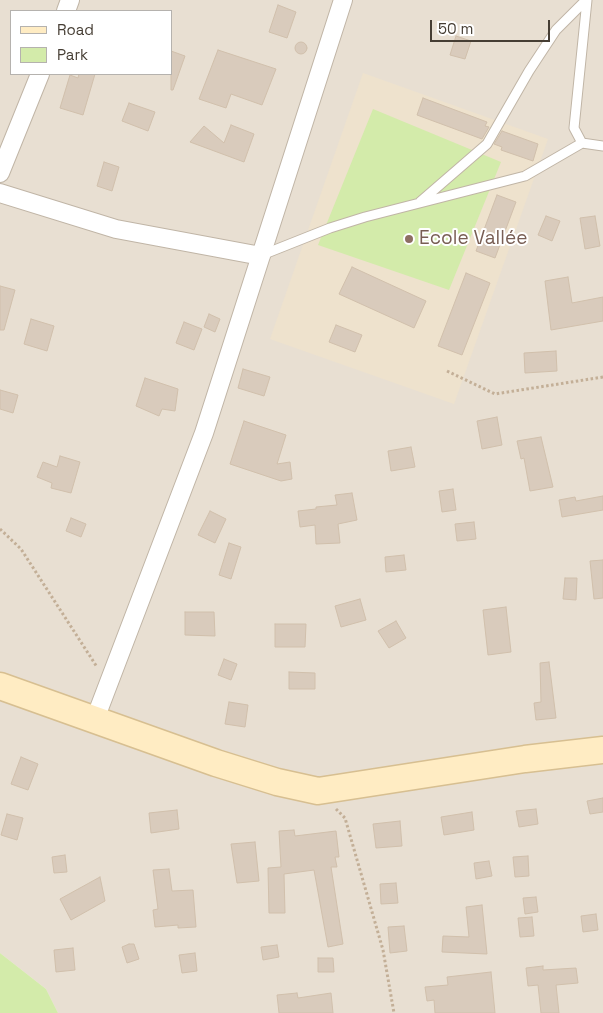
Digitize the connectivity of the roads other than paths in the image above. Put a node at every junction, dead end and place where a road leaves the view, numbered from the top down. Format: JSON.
{"nodes":[{"id":1,"x":343,"y":0,"type":"edge"},
{"id":2,"x":586,"y":0,"type":"edge"},
{"id":3,"x":40,"y":75,"type":"edge"},
{"id":4,"x":582,"y":143,"type":"junction"},
{"id":5,"x":603,"y":146,"type":"edge"},
{"id":6,"x":0,"y":173,"type":"edge"},
{"id":7,"x":0,"y":192,"type":"edge"},
{"id":8,"x":418,"y":204,"type":"junction"},
{"id":9,"x":261,"y":256,"type":"junction"},
{"id":10,"x":0,"y":686,"type":"edge"},
{"id":11,"x":95,"y":719,"type":"junction"},
{"id":12,"x":603,"y":750,"type":"edge"}],
"edges":[{"from":1,"to":9,"type":"street"},
{"from":2,"to":4,"type":"lane"},
{"from":2,"to":8,"type":"lane"},
{"from":3,"to":6,"type":"street"},
{"from":4,"to":5,"type":"lane"},
{"from":4,"to":8,"type":"lane"},
{"from":7,"to":9,"type":"street"},
{"from":8,"to":9,"type":"lane"},
{"from":9,"to":11,"type":"street"},
{"from":10,"to":11,"type":"street"},
{"from":11,"to":12,"type":"street"}]}
